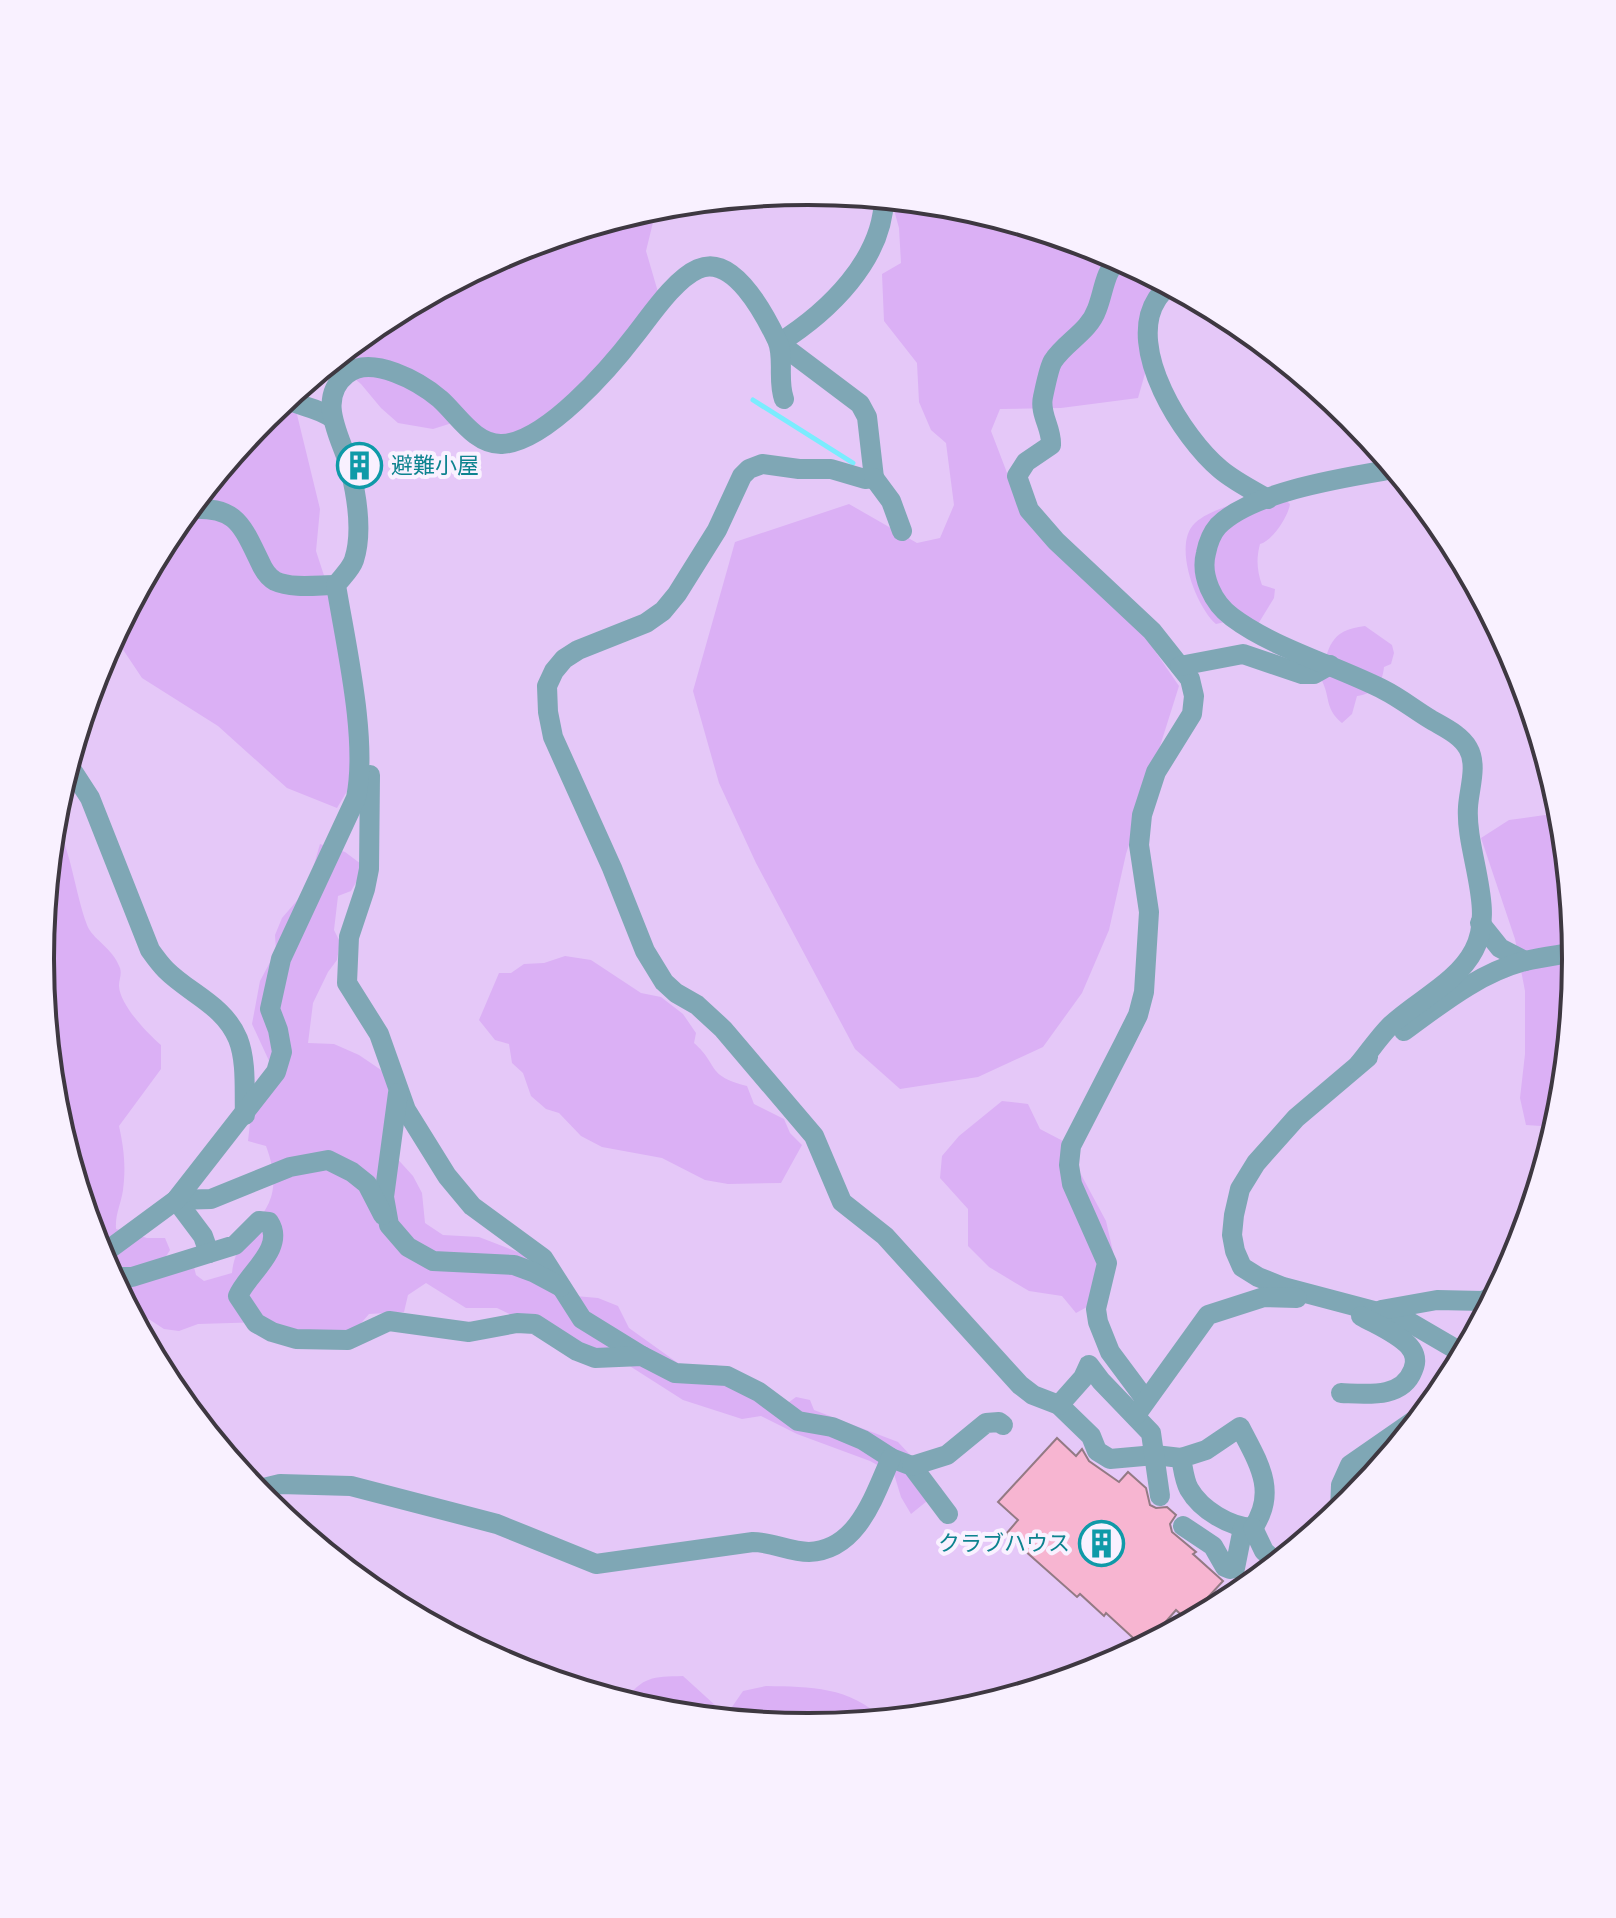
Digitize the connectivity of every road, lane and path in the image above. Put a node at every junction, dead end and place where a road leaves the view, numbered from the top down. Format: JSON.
{"nodes":[{"id":1,"x":883,"y":209,"type":"edge"},
{"id":2,"x":1111,"y":269,"type":"edge"},
{"id":3,"x":1162,"y":294,"type":"edge"},
{"id":4,"x":779,"y":343,"type":"junction"},
{"id":5,"x":784,"y":399,"type":"dead end"},
{"id":6,"x":298,"y":405,"type":"edge"},
{"id":7,"x":332,"y":418,"type":"junction"},
{"id":8,"x":1382,"y":471,"type":"edge"},
{"id":9,"x":874,"y":478,"type":"junction"},
{"id":10,"x":1268,"y":499,"type":"junction"},
{"id":11,"x":204,"y":508,"type":"edge"},
{"id":12,"x":902,"y":531,"type":"dead end"},
{"id":13,"x":336,"y":585,"type":"junction"},
{"id":14,"x":1330,"y":665,"type":"junction"},
{"id":15,"x":1180,"y":666,"type":"junction"},
{"id":16,"x":357,"y":724,"type":"junction"},
{"id":17,"x":77,"y":777,"type":"edge"},
{"id":18,"x":1480,"y":923,"type":"junction"},
{"id":19,"x":1562,"y":954,"type":"edge"},
{"id":20,"x":1525,"y":961,"type":"junction"},
{"id":21,"x":1359,"y":1064,"type":"junction"},
{"id":22,"x":399,"y":1087,"type":"junction"},
{"id":23,"x":245,"y":1115,"type":"junction"},
{"id":24,"x":176,"y":1200,"type":"junction"},
{"id":25,"x":389,"y":1225,"type":"junction"},
{"id":26,"x":111,"y":1248,"type":"edge"},
{"id":27,"x":209,"y":1253,"type":"junction"},
{"id":28,"x":125,"y":1277,"type":"edge"},
{"id":29,"x":564,"y":1289,"type":"junction"},
{"id":30,"x":1327,"y":1299,"type":"junction"},
{"id":31,"x":1479,"y":1301,"type":"edge"},
{"id":32,"x":1371,"y":1311,"type":"junction"},
{"id":33,"x":1454,"y":1348,"type":"edge"},
{"id":34,"x":642,"y":1356,"type":"junction"},
{"id":35,"x":1341,"y":1393,"type":"dead end"},
{"id":36,"x":1059,"y":1405,"type":"junction"},
{"id":37,"x":1141,"y":1407,"type":"junction"},
{"id":38,"x":1003,"y":1425,"type":"dead end"},
{"id":39,"x":1391,"y":1437,"type":"edge"},
{"id":40,"x":1155,"y":1455,"type":"junction"},
{"id":41,"x":891,"y":1458,"type":"junction"},
{"id":42,"x":1181,"y":1458,"type":"junction"},
{"id":43,"x":912,"y":1466,"type":"junction"},
{"id":44,"x":270,"y":1486,"type":"edge"},
{"id":45,"x":1341,"y":1492,"type":"edge"},
{"id":46,"x":1160,"y":1496,"type":"dead end"},
{"id":47,"x":948,"y":1514,"type":"dead end"},
{"id":48,"x":1183,"y":1526,"type":"dead end"},
{"id":49,"x":1248,"y":1528,"type":"junction"},
{"id":50,"x":1269,"y":1555,"type":"edge"}],
"edges":[{"from":1,"to":4,"type":"street"},
{"from":2,"to":15,"type":"street"},
{"from":3,"to":10,"type":"street"},
{"from":4,"to":5,"type":"street"},
{"from":4,"to":7,"type":"street"},
{"from":4,"to":9,"type":"street"},
{"from":6,"to":7,"type":"street"},
{"from":7,"to":13,"type":"street"},
{"from":8,"to":10,"type":"street"},
{"from":9,"to":12,"type":"street"},
{"from":9,"to":36,"type":"street"},
{"from":10,"to":14,"type":"street"},
{"from":11,"to":13,"type":"street"},
{"from":13,"to":16,"type":"street"},
{"from":14,"to":15,"type":"street"},
{"from":14,"to":18,"type":"street"},
{"from":15,"to":37,"type":"street"},
{"from":16,"to":22,"type":"street"},
{"from":16,"to":23,"type":"street"},
{"from":17,"to":23,"type":"street"},
{"from":18,"to":20,"type":"street"},
{"from":18,"to":21,"type":"street"},
{"from":19,"to":20,"type":"street"},
{"from":20,"to":21,"type":"street"},
{"from":21,"to":30,"type":"street"},
{"from":22,"to":25,"type":"street"},
{"from":22,"to":29,"type":"street"},
{"from":23,"to":24,"type":"street"},
{"from":24,"to":25,"type":"street"},
{"from":24,"to":26,"type":"street"},
{"from":24,"to":27,"type":"street"},
{"from":25,"to":29,"type":"street"},
{"from":27,"to":28,"type":"street"},
{"from":27,"to":34,"type":"street"},
{"from":29,"to":34,"type":"street"},
{"from":30,"to":32,"type":"street"},
{"from":30,"to":35,"type":"street"},
{"from":30,"to":37,"type":"street"},
{"from":31,"to":32,"type":"street"},
{"from":32,"to":33,"type":"street"},
{"from":34,"to":41,"type":"street"},
{"from":36,"to":37,"type":"street"},
{"from":36,"to":40,"type":"street"},
{"from":37,"to":40,"type":"street"},
{"from":38,"to":43,"type":"street"},
{"from":39,"to":45,"type":"street"},
{"from":40,"to":42,"type":"street"},
{"from":40,"to":46,"type":"street"},
{"from":41,"to":43,"type":"street"},
{"from":41,"to":44,"type":"street"},
{"from":42,"to":49,"type":"street"},
{"from":42,"to":49,"type":"street"},
{"from":43,"to":47,"type":"street"},
{"from":48,"to":49,"type":"street"},
{"from":49,"to":50,"type":"street"}]}
